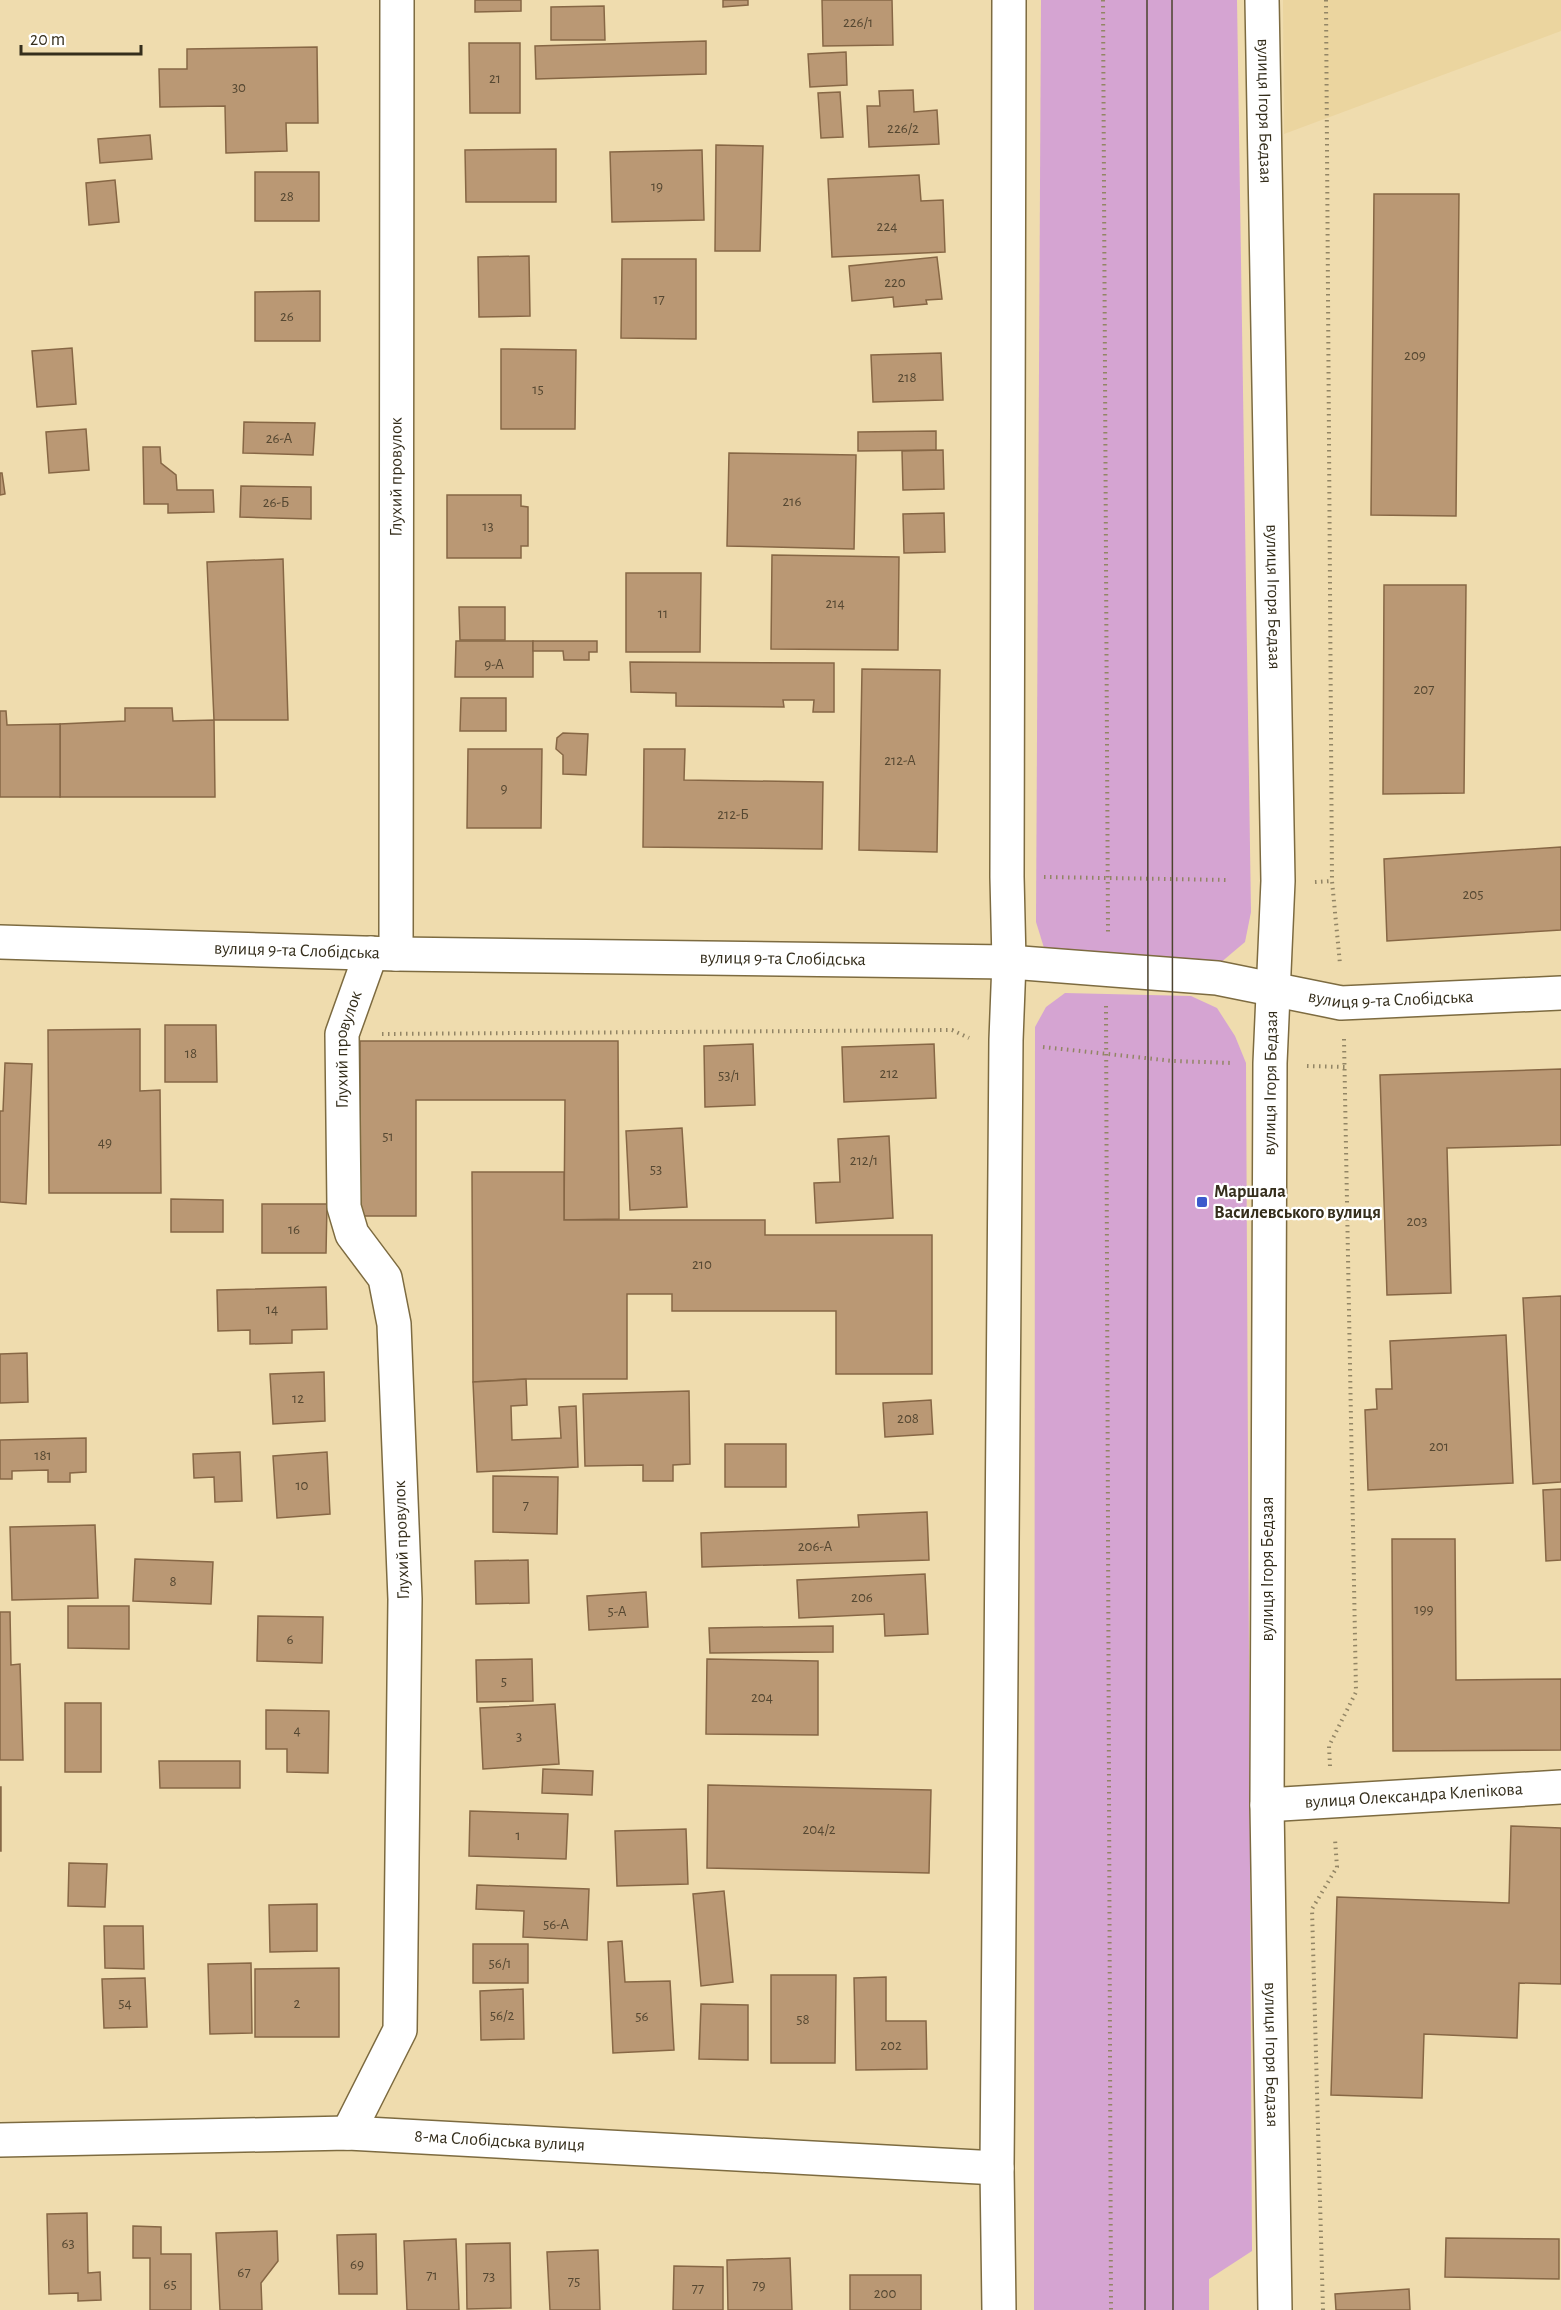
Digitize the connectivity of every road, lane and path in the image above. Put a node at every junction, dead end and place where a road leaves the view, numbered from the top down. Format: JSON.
{"nodes":[{"id":1,"x":397,"y":0,"type":"edge"},
{"id":2,"x":1009,"y":0,"type":"edge"},
{"id":3,"x":1103,"y":0,"type":"edge"},
{"id":4,"x":1262,"y":0,"type":"edge"},
{"id":5,"x":1326,"y":0,"type":"edge"},
{"id":6,"x":1038,"y":877,"type":"dead end"},
{"id":7,"x":1108,"y":878,"type":"junction"},
{"id":8,"x":1229,"y":880,"type":"dead end"},
{"id":9,"x":1108,"y":936,"type":"dead end"},
{"id":10,"x":0,"y":942,"type":"edge"},
{"id":11,"x":384,"y":953,"type":"junction"},
{"id":12,"x":1009,"y":962,"type":"junction"},
{"id":13,"x":1340,"y":965,"type":"dead end"},
{"id":14,"x":1272,"y":990,"type":"junction"},
{"id":15,"x":1561,"y":993,"type":"edge"},
{"id":16,"x":1106,"y":996,"type":"dead end"},
{"id":17,"x":1344,"y":1029,"type":"dead end"},
{"id":18,"x":342,"y":1034,"type":"junction"},
{"id":19,"x":978,"y":1043,"type":"dead end"},
{"id":20,"x":1034,"y":1046,"type":"dead end"},
{"id":21,"x":1106,"y":1054,"type":"junction"},
{"id":22,"x":1236,"y":1063,"type":"dead end"},
{"id":23,"x":1298,"y":1065,"type":"dead end"},
{"id":24,"x":1345,"y":1067,"type":"junction"},
{"id":25,"x":1329,"y":1746,"type":"dead end"},
{"id":26,"x":1561,"y":1787,"type":"edge"},
{"id":27,"x":1267,"y":1805,"type":"junction"},
{"id":28,"x":1337,"y":1867,"type":"dead end"},
{"id":29,"x":348,"y":2133,"type":"junction"},
{"id":30,"x":0,"y":2140,"type":"edge"},
{"id":31,"x":997,"y":2168,"type":"junction"},
{"id":32,"x":999,"y":2310,"type":"edge"},
{"id":33,"x":1111,"y":2310,"type":"edge"},
{"id":34,"x":1275,"y":2310,"type":"edge"},
{"id":35,"x":1323,"y":2310,"type":"edge"}],
"edges":[{"from":1,"to":11,"type":"street","name":"Глухий провулок"},
{"from":2,"to":12,"type":"street"},
{"from":3,"to":7,"type":"path"},
{"from":4,"to":14,"type":"street","name":"вулиця Ігоря Бедзая"},
{"from":5,"to":13,"type":"path"},
{"from":6,"to":7,"type":"path"},
{"from":7,"to":8,"type":"path"},
{"from":7,"to":9,"type":"path"},
{"from":10,"to":11,"type":"street","name":"вулиця 9-та Слобідська"},
{"from":11,"to":12,"type":"street","name":"вулиця 9-та Слобідська"},
{"from":11,"to":18,"type":"street","name":"Глухий провулок"},
{"from":12,"to":14,"type":"street","name":"вулиця 9-та Слобідська"},
{"from":12,"to":31,"type":"street"},
{"from":14,"to":15,"type":"street","name":"вулиця 9-та Слобідська"},
{"from":14,"to":27,"type":"street","name":"вулиця Ігоря Бедзая"},
{"from":16,"to":21,"type":"path"},
{"from":17,"to":24,"type":"path"},
{"from":18,"to":19,"type":"path"},
{"from":18,"to":29,"type":"street","name":"Глухий провулок"},
{"from":20,"to":21,"type":"path"},
{"from":21,"to":22,"type":"path"},
{"from":21,"to":33,"type":"path"},
{"from":23,"to":24,"type":"path"},
{"from":24,"to":25,"type":"path"},
{"from":26,"to":27,"type":"street","name":"вулиця Олександра Клепікова"},
{"from":27,"to":34,"type":"street","name":"вулиця Ігоря Бедзая"},
{"from":28,"to":35,"type":"path"},
{"from":29,"to":30,"type":"street","name":"8-ма Слобідська вулиця"},
{"from":29,"to":31,"type":"street","name":"8-ма Слобідська вулиця"},
{"from":31,"to":32,"type":"street"}]}
